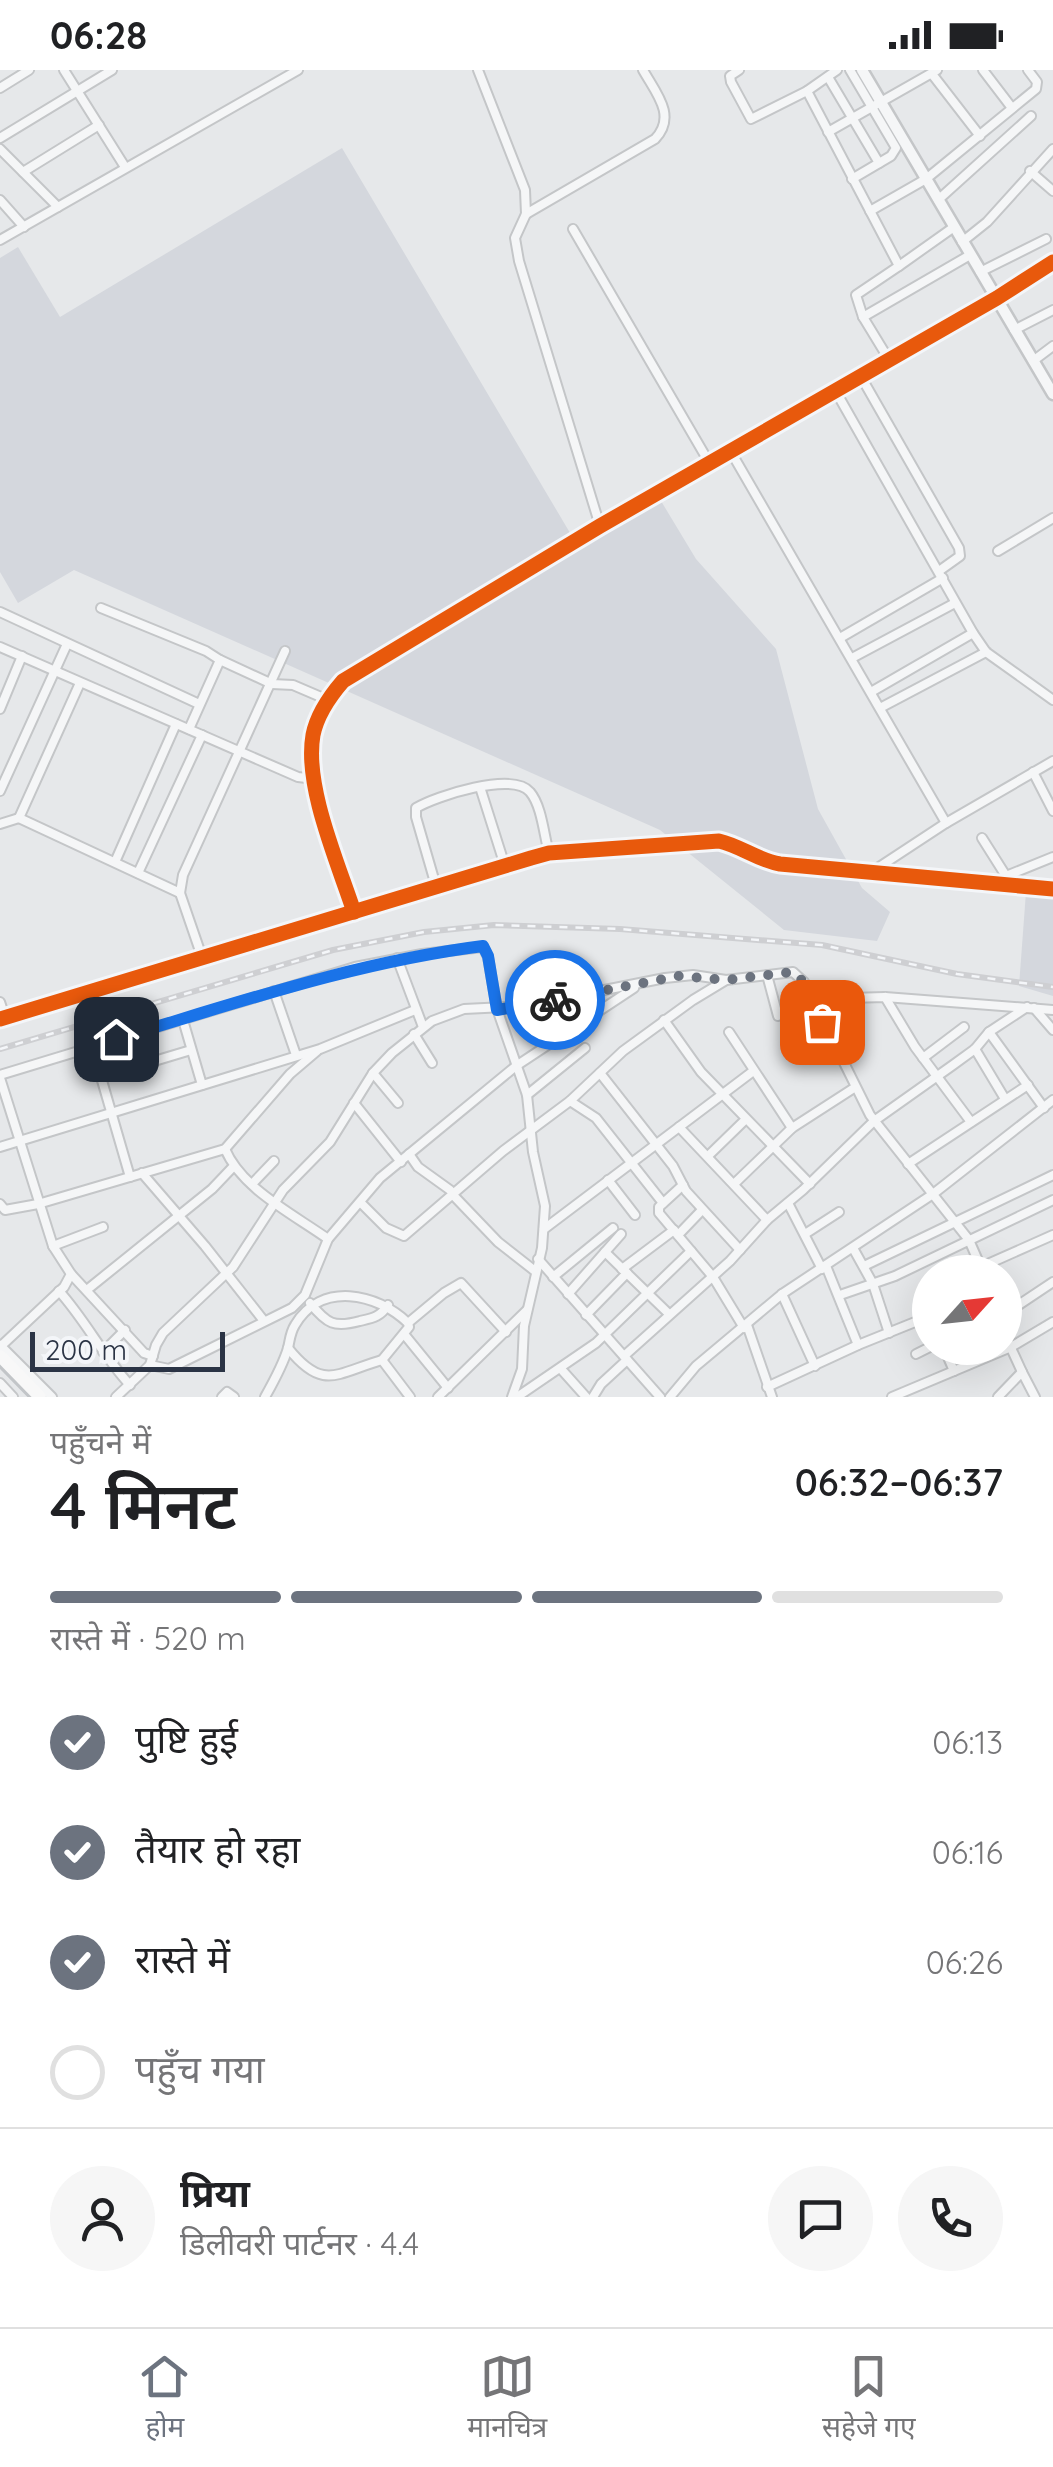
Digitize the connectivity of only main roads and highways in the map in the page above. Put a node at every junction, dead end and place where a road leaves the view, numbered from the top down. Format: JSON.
{"nodes":[{"id":1,"x":0,"y":1356,"type":"edge"},
{"id":2,"x":0,"y":1368,"type":"edge"},
{"id":3,"x":28,"y":1397,"type":"edge"},
{"id":4,"x":40,"y":1397,"type":"edge"}],
"edges":[{"from":1,"to":4,"type":"main road"},
{"from":2,"to":3,"type":"main road"}]}
